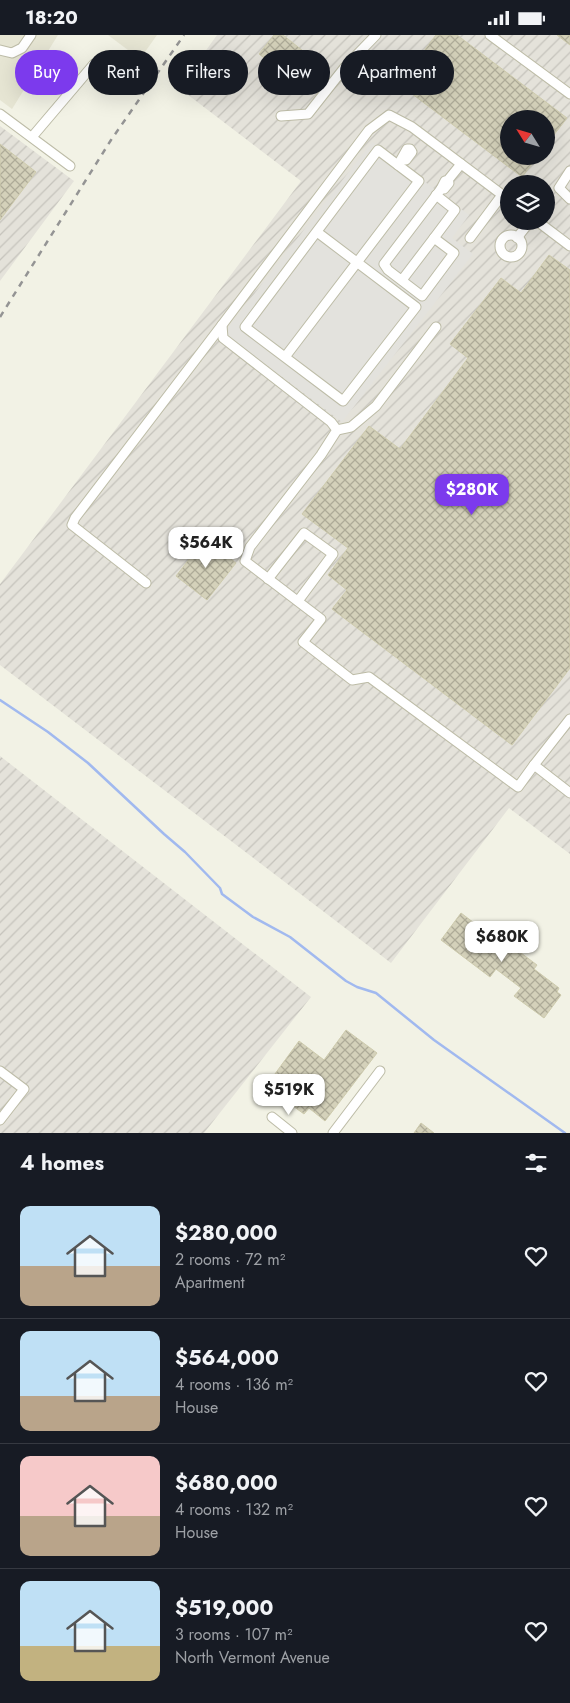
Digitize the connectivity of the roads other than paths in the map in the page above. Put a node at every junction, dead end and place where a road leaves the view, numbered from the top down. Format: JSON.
{"nodes":[{"id":1,"x":31,"y":35,"type":"edge"},
{"id":2,"x":376,"y":35,"type":"edge"},
{"id":3,"x":490,"y":35,"type":"edge"},
{"id":4,"x":0,"y":50,"type":"edge"},
{"id":5,"x":88,"y":71,"type":"edge"},
{"id":6,"x":570,"y":94,"type":"edge"},
{"id":7,"x":0,"y":114,"type":"edge"},
{"id":8,"x":281,"y":116,"type":"dead end"},
{"id":9,"x":421,"y":134,"type":"junction"},
{"id":10,"x":32,"y":137,"type":"junction"},
{"id":11,"x":400,"y":162,"type":"junction"},
{"id":12,"x":461,"y":164,"type":"junction"},
{"id":13,"x":70,"y":167,"type":"dead end"},
{"id":14,"x":570,"y":171,"type":"edge"},
{"id":15,"x":439,"y":192,"type":"junction"},
{"id":16,"x":500,"y":193,"type":"edge"},
{"id":17,"x":570,"y":199,"type":"edge"},
{"id":18,"x":500,"y":203,"type":"edge"},
{"id":19,"x":523,"y":230,"type":"edge"},
{"id":20,"x":549,"y":230,"type":"edge"},
{"id":21,"x":317,"y":232,"type":"junction"},
{"id":22,"x":434,"y":238,"type":"junction"},
{"id":23,"x":470,"y":238,"type":"dead end"},
{"id":24,"x":517,"y":238,"type":"dead end"},
{"id":25,"x":570,"y":246,"type":"edge"},
{"id":26,"x":357,"y":263,"type":"junction"},
{"id":27,"x":402,"y":280,"type":"junction"},
{"id":28,"x":222,"y":325,"type":"junction"},
{"id":29,"x":436,"y":327,"type":"dead end"},
{"id":30,"x":285,"y":357,"type":"junction"},
{"id":31,"x":337,"y":430,"type":"junction"},
{"id":32,"x":268,"y":579,"type":"junction"},
{"id":33,"x":146,"y":583,"type":"dead end"},
{"id":34,"x":298,"y":601,"type":"junction"},
{"id":35,"x":570,"y":719,"type":"edge"},
{"id":36,"x":534,"y":765,"type":"junction"},
{"id":37,"x":570,"y":793,"type":"edge"},
{"id":38,"x":0,"y":1071,"type":"edge"},
{"id":39,"x":380,"y":1071,"type":"dead end"},
{"id":40,"x":272,"y":1117,"type":"dead end"},
{"id":41,"x":0,"y":1120,"type":"edge"},
{"id":42,"x":292,"y":1133,"type":"edge"},
{"id":43,"x":333,"y":1133,"type":"edge"}],
"edges":[{"from":1,"to":4,"type":"street"},
{"from":2,"to":8,"type":"street"},
{"from":3,"to":6,"type":"street"},
{"from":5,"to":10,"type":"street"},
{"from":7,"to":10,"type":"street"},
{"from":9,"to":11,"type":"street"},
{"from":9,"to":12,"type":"street"},
{"from":9,"to":28,"type":"street"},
{"from":10,"to":13,"type":"street"},
{"from":11,"to":21,"type":"street"},
{"from":11,"to":26,"type":"street"},
{"from":12,"to":15,"type":"street"},
{"from":12,"to":16,"type":"street"},
{"from":14,"to":17,"type":"street"},
{"from":15,"to":22,"type":"street"},
{"from":15,"to":27,"type":"street"},
{"from":18,"to":23,"type":"street"},
{"from":19,"to":24,"type":"street"},
{"from":20,"to":25,"type":"street"},
{"from":21,"to":26,"type":"street"},
{"from":21,"to":30,"type":"street"},
{"from":22,"to":27,"type":"street"},
{"from":22,"to":27,"type":"street"},
{"from":26,"to":30,"type":"street"},
{"from":26,"to":30,"type":"street"},
{"from":28,"to":31,"type":"street"},
{"from":28,"to":33,"type":"street"},
{"from":29,"to":31,"type":"street"},
{"from":31,"to":32,"type":"street"},
{"from":32,"to":34,"type":"street"},
{"from":32,"to":34,"type":"street"},
{"from":34,"to":36,"type":"street"},
{"from":35,"to":36,"type":"street"},
{"from":36,"to":37,"type":"street"},
{"from":38,"to":41,"type":"street"},
{"from":39,"to":43,"type":"street"},
{"from":40,"to":42,"type":"street"}]}
